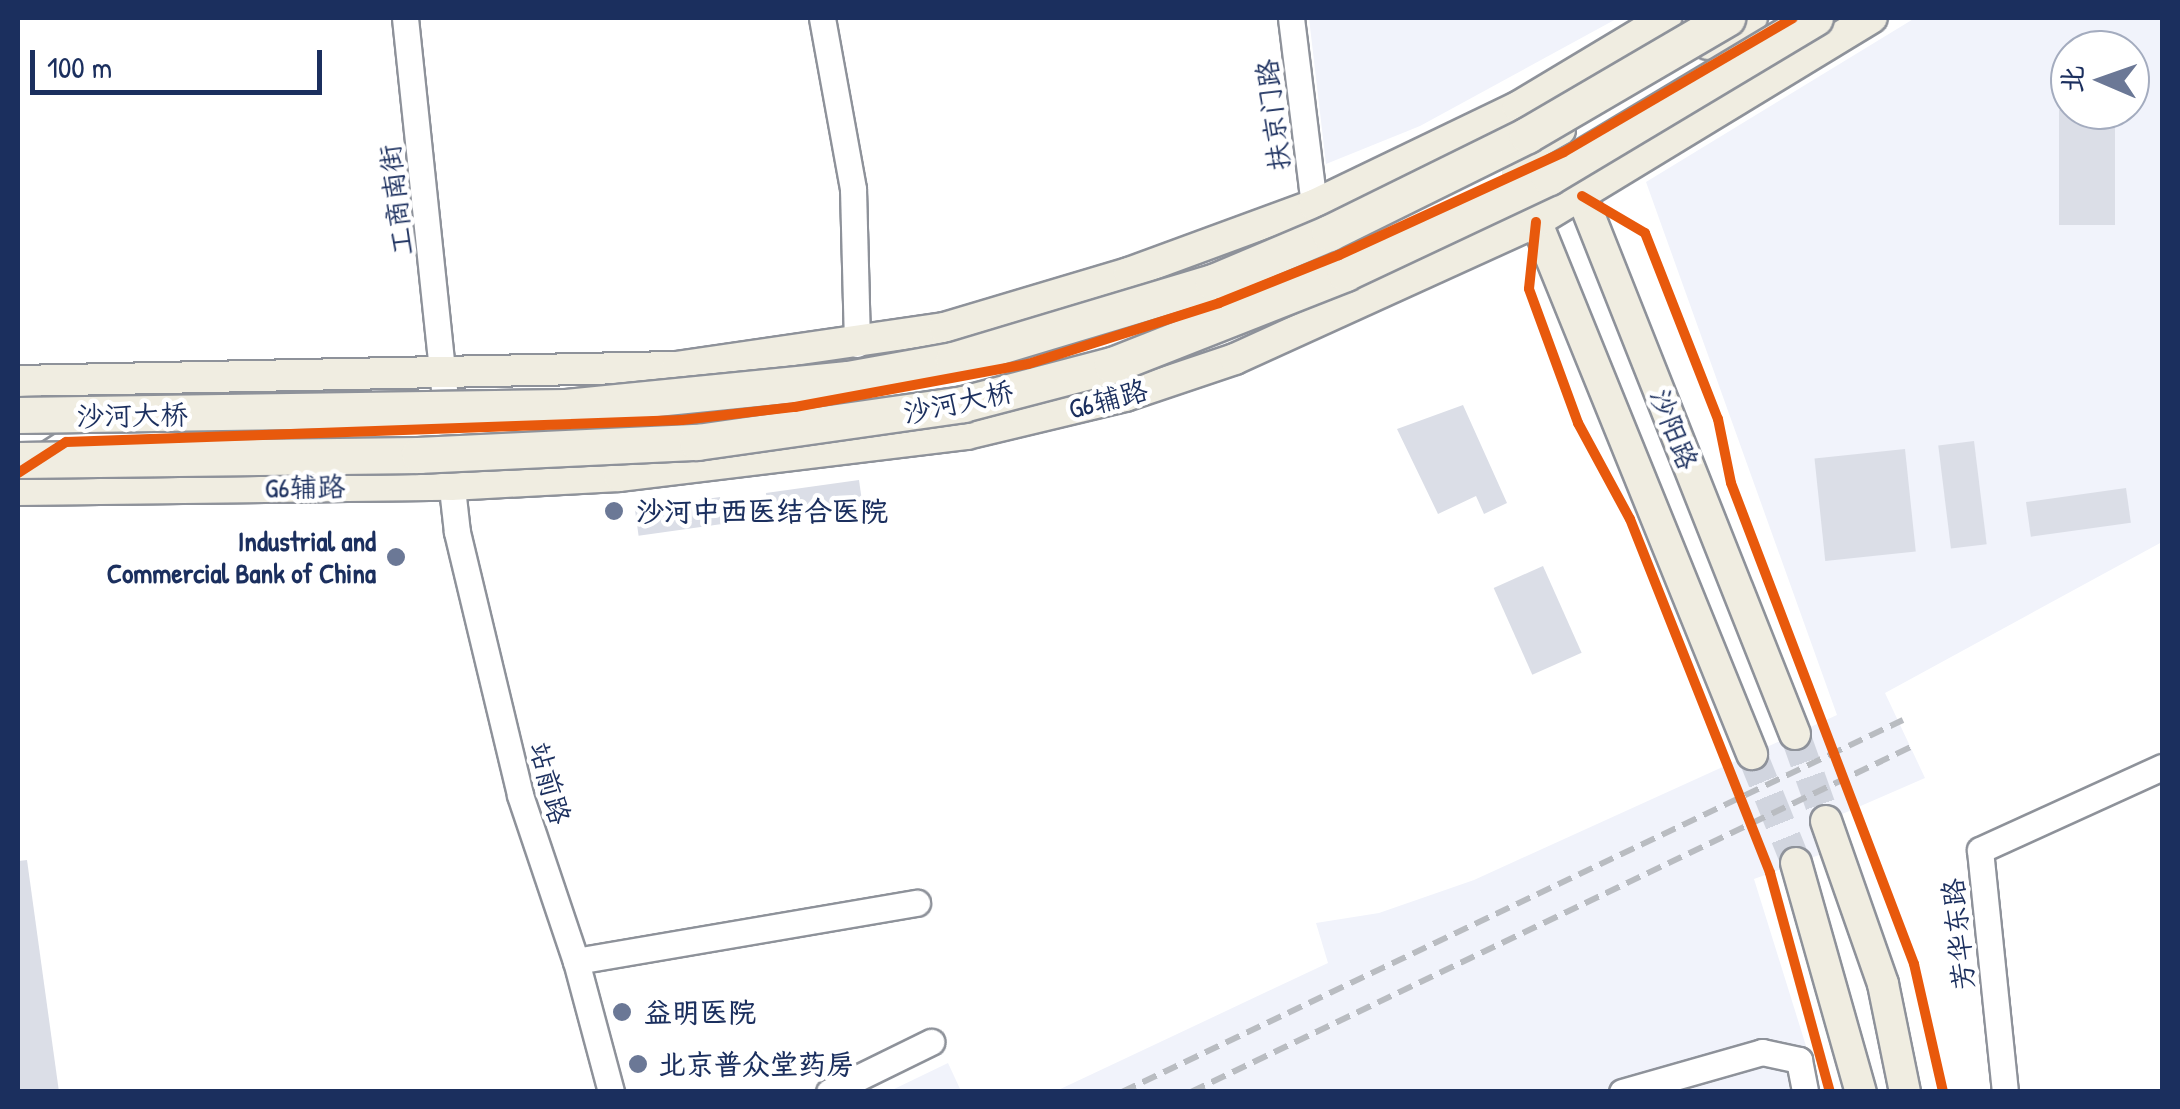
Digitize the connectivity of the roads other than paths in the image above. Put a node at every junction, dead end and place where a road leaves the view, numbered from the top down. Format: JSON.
{"nodes":[{"id":1,"x":404,"y":18,"type":"edge"},
{"id":2,"x":822,"y":18,"type":"edge"},
{"id":3,"x":1292,"y":18,"type":"edge"},
{"id":4,"x":1666,"y":18,"type":"edge"},
{"id":5,"x":1698,"y":18,"type":"edge"},
{"id":6,"x":1728,"y":18,"type":"edge"},
{"id":7,"x":1752,"y":18,"type":"edge"},
{"id":8,"x":1792,"y":18,"type":"edge"},
{"id":9,"x":1815,"y":18,"type":"edge"},
{"id":10,"x":1872,"y":18,"type":"edge"},
{"id":11,"x":1675,"y":63,"type":"junction"},
{"id":12,"x":1549,"y":148,"type":"junction"},
{"id":13,"x":1517,"y":174,"type":"junction"},
{"id":14,"x":1582,"y":196,"type":"junction"},
{"id":15,"x":1314,"y":205,"type":"junction"},
{"id":16,"x":1536,"y":222,"type":"junction"},
{"id":17,"x":857,"y":344,"type":"junction"},
{"id":18,"x":447,"y":375,"type":"junction"},
{"id":19,"x":18,"y":382,"type":"edge"},
{"id":20,"x":18,"y":415,"type":"edge"},
{"id":21,"x":448,"y":432,"type":"junction"},
{"id":22,"x":18,"y":460,"type":"edge"},
{"id":23,"x":18,"y":474,"type":"edge"},
{"id":24,"x":451,"y":485,"type":"junction"},
{"id":25,"x":18,"y":490,"type":"edge"},
{"id":26,"x":1795,"y":734,"type":"tunnel mouth"},
{"id":27,"x":1752,"y":754,"type":"tunnel mouth"},
{"id":28,"x":2162,"y":767,"type":"edge"},
{"id":29,"x":1826,"y":821,"type":"tunnel mouth"},
{"id":30,"x":1796,"y":863,"type":"tunnel mouth"},
{"id":31,"x":917,"y":903,"type":"dead end"},
{"id":32,"x":576,"y":961,"type":"junction"},
{"id":33,"x":931,"y":1042,"type":"dead end"},
{"id":34,"x":610,"y":1092,"type":"edge"},
{"id":35,"x":829,"y":1092,"type":"edge"},
{"id":36,"x":1622,"y":1092,"type":"edge"},
{"id":37,"x":1805,"y":1092,"type":"edge"},
{"id":38,"x":1861,"y":1092,"type":"edge"},
{"id":39,"x":1906,"y":1092,"type":"edge"},
{"id":40,"x":2005,"y":1092,"type":"edge"}],
"edges":[{"from":1,"to":18,"type":"street","name":"工商南街"},
{"from":2,"to":17,"type":"street"},
{"from":3,"to":15,"type":"street","name":"扶京门路"},
{"from":4,"to":15,"type":"main road"},
{"from":5,"to":11,"type":"main road"},
{"from":6,"to":20,"type":"highway","name":"沙河大桥","bridge":true},
{"from":7,"to":11,"type":"main road"},
{"from":8,"to":12,"type":"street"},
{"from":9,"to":22,"type":"highway","name":"沙河大桥","bridge":true},
{"from":10,"to":14,"type":"main road","name":"G6辅路"},
{"from":11,"to":12,"type":"main road"},
{"from":12,"to":13,"type":"main road"},
{"from":12,"to":14,"type":"main road","name":"沙阳路"},
{"from":13,"to":16,"type":"main road","name":"沙阳路"},
{"from":13,"to":21,"type":"street"},
{"from":14,"to":16,"type":"main road","name":"G6辅路"},
{"from":14,"to":26,"type":"main road","name":"沙阳路"},
{"from":15,"to":17,"type":"main road"},
{"from":16,"to":24,"type":"main road","name":"G6辅路"},
{"from":16,"to":27,"type":"main road","name":"沙阳路"},
{"from":17,"to":18,"type":"main road"},
{"from":18,"to":19,"type":"main road"},
{"from":18,"to":21,"type":"street","name":"工商南街"},
{"from":21,"to":23,"type":"street"},
{"from":21,"to":24,"type":"street","name":"站前路"},
{"from":24,"to":25,"type":"main road","name":"G6辅路"},
{"from":24,"to":32,"type":"street","name":"站前路"},
{"from":28,"to":40,"type":"street","name":"芳华东路"},
{"from":29,"to":39,"type":"main road"},
{"from":30,"to":38,"type":"main road"},
{"from":31,"to":32,"type":"street"},
{"from":32,"to":34,"type":"street","name":"站前路"},
{"from":33,"to":35,"type":"street"},
{"from":36,"to":37,"type":"street"}]}
